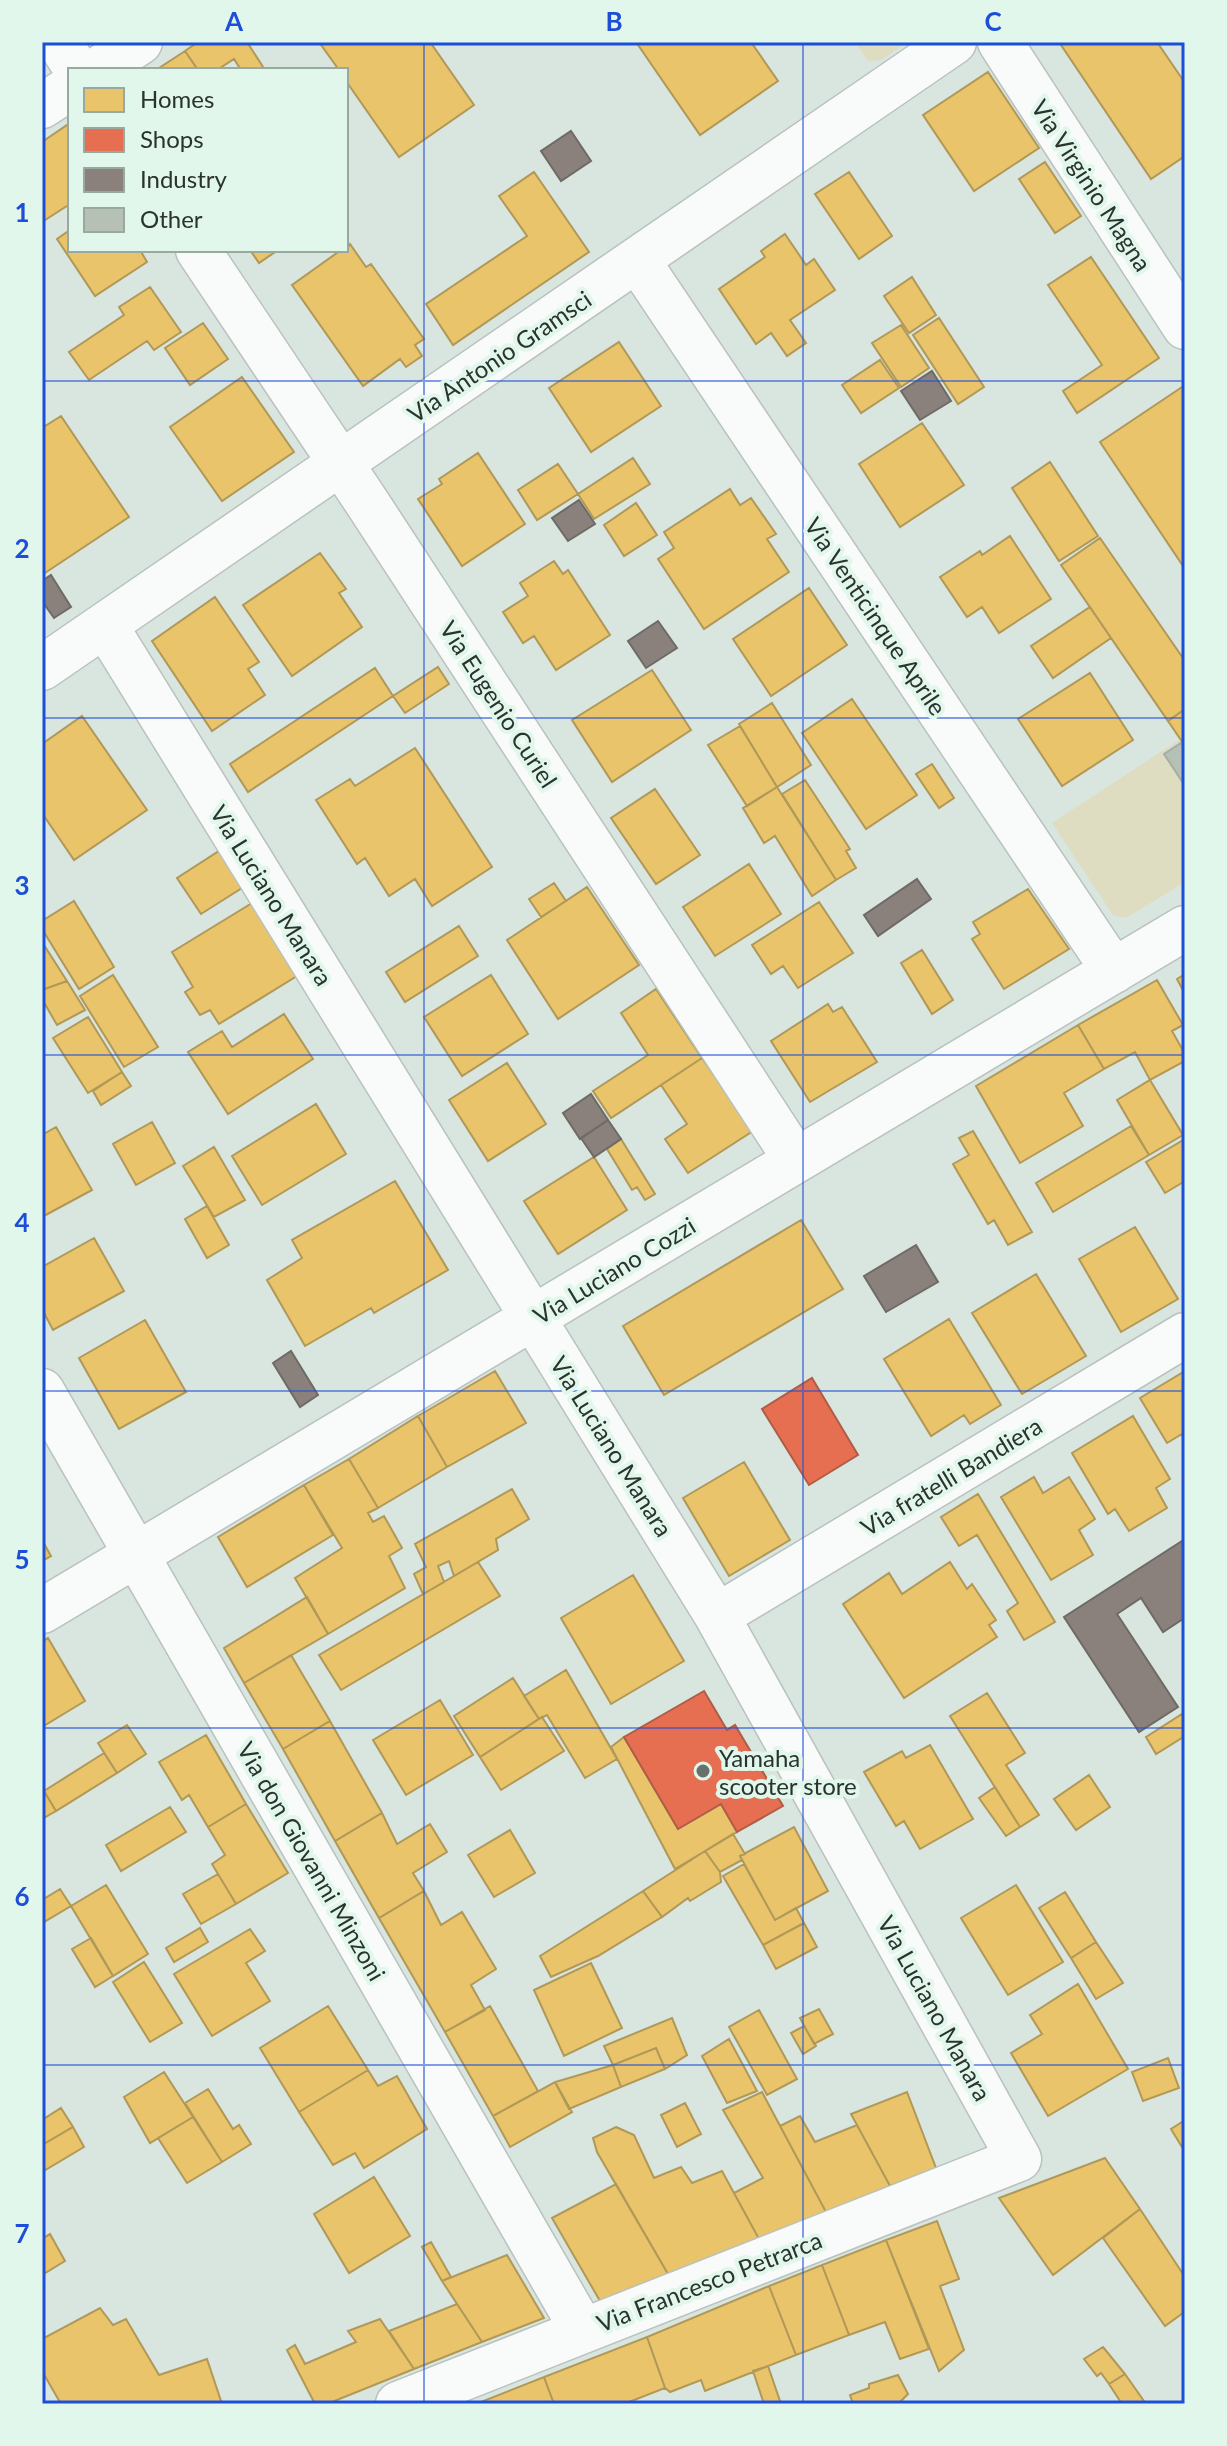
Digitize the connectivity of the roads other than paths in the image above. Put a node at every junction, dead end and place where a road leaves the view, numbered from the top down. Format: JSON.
{"nodes":[{"id":1,"x":59,"y":42,"type":"edge"},
{"id":2,"x":140,"y":42,"type":"edge"},
{"id":3,"x":954,"y":42,"type":"edge"},
{"id":4,"x":1000,"y":42,"type":"edge"},
{"id":5,"x":76,"y":68,"type":"edge"},
{"id":6,"x":100,"y":68,"type":"edge"},
{"id":7,"x":68,"y":89,"type":"edge"},
{"id":8,"x":42,"y":106,"type":"edge"},
{"id":9,"x":199,"y":252,"type":"edge"},
{"id":10,"x":638,"y":261,"type":"junction"},
{"id":11,"x":1185,"y":327,"type":"edge"},
{"id":12,"x":341,"y":464,"type":"junction"},
{"id":13,"x":105,"y":625,"type":"junction"},
{"id":14,"x":42,"y":668,"type":"edge"},
{"id":15,"x":1185,"y":928,"type":"edge"},
{"id":16,"x":1114,"y":971,"type":"junction"},
{"id":17,"x":796,"y":1160,"type":"junction"},
{"id":18,"x":534,"y":1318,"type":"junction"},
{"id":19,"x":1185,"y":1335,"type":"edge"},
{"id":20,"x":42,"y":1391,"type":"edge"},
{"id":21,"x":135,"y":1555,"type":"junction"},
{"id":22,"x":42,"y":1611,"type":"edge"},
{"id":23,"x":717,"y":1616,"type":"junction"},
{"id":24,"x":1019,"y":2159,"type":"joint"},
{"id":25,"x":583,"y":2331,"type":"junction"},
{"id":26,"x":398,"y":2404,"type":"edge"}],
"edges":[{"from":1,"to":5,"type":"street"},
{"from":2,"to":6,"type":"street"},
{"from":3,"to":10,"type":"street","name":"Via Antonio Gramsci"},
{"from":4,"to":11,"type":"street","name":"Via Virginio Magna"},
{"from":7,"to":8,"type":"street"},
{"from":9,"to":12,"type":"street","name":"Via Eugenio Curiel"},
{"from":10,"to":12,"type":"street","name":"Via Antonio Gramsci"},
{"from":10,"to":16,"type":"street","name":"Via Venticinque Aprile"},
{"from":12,"to":13,"type":"street","name":"Via Antonio Gramsci"},
{"from":12,"to":17,"type":"street","name":"Via Eugenio Curiel"},
{"from":13,"to":14,"type":"street","name":"Via Antonio Gramsci"},
{"from":13,"to":18,"type":"street","name":"Via Luciano Manara"},
{"from":15,"to":16,"type":"street","name":"Via Luciano Cozzi"},
{"from":16,"to":17,"type":"street","name":"Via Luciano Cozzi"},
{"from":17,"to":18,"type":"street","name":"Via Luciano Cozzi"},
{"from":18,"to":21,"type":"street","name":"Via Luciano Cozzi"},
{"from":18,"to":23,"type":"street","name":"Via Luciano Manara"},
{"from":19,"to":23,"type":"street","name":"Via fratelli Bandiera"},
{"from":20,"to":21,"type":"street","name":"Via don Giovanni Minzoni"},
{"from":21,"to":22,"type":"street","name":"Via Luciano Cozzi"},
{"from":21,"to":25,"type":"street","name":"Via don Giovanni Minzoni"},
{"from":23,"to":24,"type":"street","name":"Via Luciano Manara"},
{"from":24,"to":25,"type":"street","name":"Via Francesco Petrarca"},
{"from":25,"to":26,"type":"street","name":"Via Francesco Petrarca"}]}
